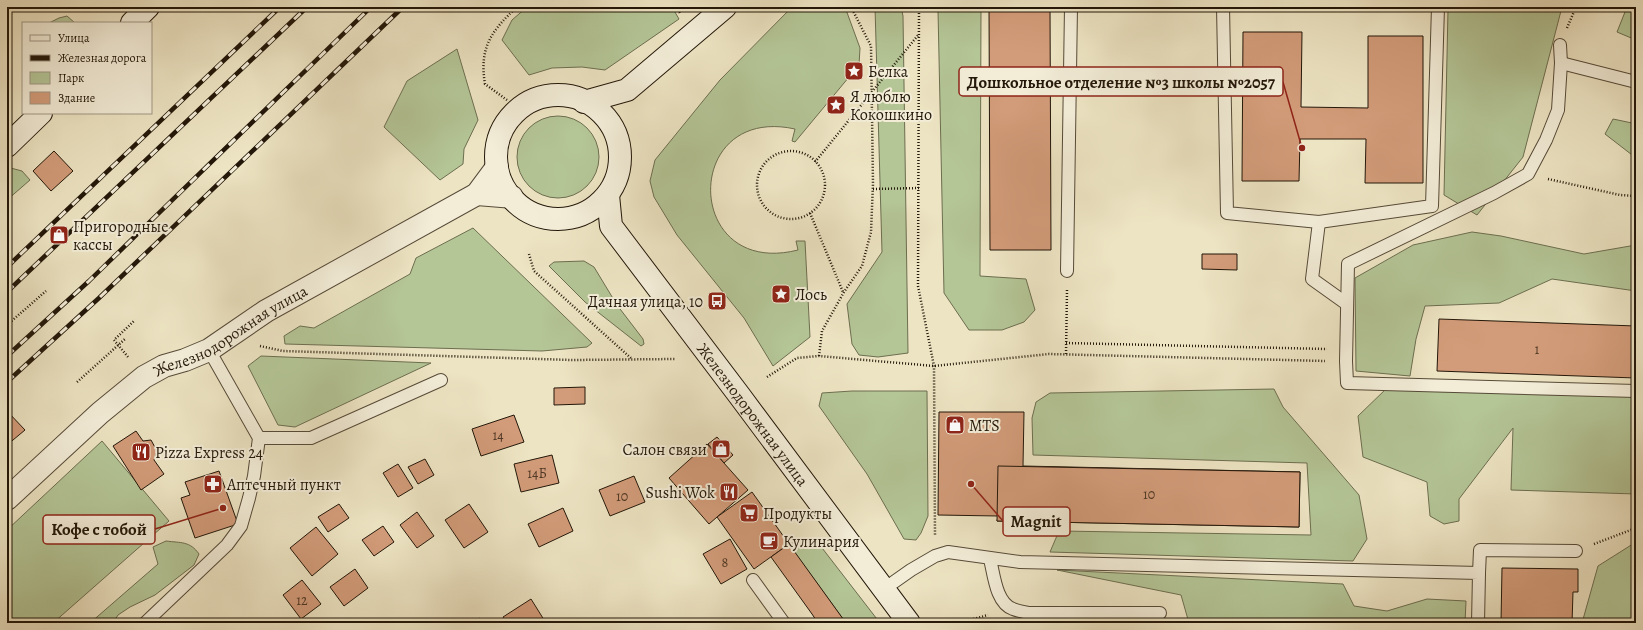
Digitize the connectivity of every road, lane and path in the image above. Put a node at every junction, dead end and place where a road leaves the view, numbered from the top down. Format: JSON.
{"nodes":[{"id":1,"x":148,"y":7,"type":"edge"},
{"id":2,"x":517,"y":7,"type":"edge"},
{"id":3,"x":725,"y":7,"type":"edge"},
{"id":4,"x":851,"y":7,"type":"edge"},
{"id":5,"x":919,"y":7,"type":"edge"},
{"id":6,"x":1071,"y":7,"type":"edge"},
{"id":7,"x":1223,"y":7,"type":"edge"},
{"id":8,"x":1438,"y":7,"type":"edge"},
{"id":9,"x":133,"y":22,"type":"edge"},
{"id":10,"x":919,"y":34,"type":"junction"},
{"id":11,"x":1560,"y":45,"type":"dead end"},
{"id":12,"x":1561,"y":64,"type":"junction"},
{"id":13,"x":1636,"y":82,"type":"edge"},
{"id":14,"x":627,"y":90,"type":"junction"},
{"id":15,"x":872,"y":92,"type":"junction"},
{"id":16,"x":506,"y":100,"type":"dead end"},
{"id":17,"x":584,"y":102,"type":"junction"},
{"id":18,"x":40,"y":114,"type":"edge"},
{"id":19,"x":615,"y":132,"type":"junction"},
{"id":20,"x":7,"y":146,"type":"edge"},
{"id":21,"x":815,"y":162,"type":"junction"},
{"id":22,"x":497,"y":167,"type":"junction"},
{"id":23,"x":1528,"y":174,"type":"junction"},
{"id":24,"x":919,"y":188,"type":"junction"},
{"id":25,"x":872,"y":189,"type":"junction"},
{"id":26,"x":477,"y":194,"type":"junction"},
{"id":27,"x":608,"y":195,"type":"junction"},
{"id":28,"x":1636,"y":196,"type":"edge"},
{"id":29,"x":512,"y":197,"type":"junction"},
{"id":30,"x":810,"y":213,"type":"junction"},
{"id":31,"x":577,"y":217,"type":"junction"},
{"id":32,"x":1319,"y":222,"type":"junction"},
{"id":33,"x":611,"y":226,"type":"junction"},
{"id":34,"x":529,"y":254,"type":"dead end"},
{"id":35,"x":1067,"y":271,"type":"joint"},
{"id":36,"x":46,"y":290,"type":"dead end"},
{"id":37,"x":844,"y":292,"type":"junction"},
{"id":38,"x":1347,"y":304,"type":"junction"},
{"id":39,"x":135,"y":320,"type":"dead end"},
{"id":40,"x":7,"y":325,"type":"edge"},
{"id":41,"x":126,"y":339,"type":"dead end"},
{"id":42,"x":1066,"y":342,"type":"junction"},
{"id":43,"x":253,"y":345,"type":"dead end"},
{"id":44,"x":209,"y":350,"type":"junction"},
{"id":45,"x":1066,"y":354,"type":"junction"},
{"id":46,"x":1346,"y":355,"type":"junction"},
{"id":47,"x":819,"y":356,"type":"junction"},
{"id":48,"x":130,"y":359,"type":"dead end"},
{"id":49,"x":675,"y":359,"type":"dead end"},
{"id":50,"x":632,"y":360,"type":"junction"},
{"id":51,"x":934,"y":366,"type":"junction"},
{"id":52,"x":766,"y":377,"type":"dead end"},
{"id":53,"x":441,"y":380,"type":"dead end"},
{"id":54,"x":78,"y":382,"type":"dead end"},
{"id":55,"x":1636,"y":391,"type":"edge"},
{"id":56,"x":259,"y":438,"type":"junction"},
{"id":57,"x":7,"y":499,"type":"edge"},
{"id":58,"x":1636,"y":528,"type":"edge"},
{"id":59,"x":1576,"y":551,"type":"joint"},
{"id":60,"x":935,"y":556,"type":"junction"},
{"id":61,"x":990,"y":559,"type":"junction"},
{"id":62,"x":1479,"y":573,"type":"junction"},
{"id":63,"x":753,"y":580,"type":"dead end"},
{"id":64,"x":884,"y":589,"type":"junction"},
{"id":65,"x":1012,"y":609,"type":"junction"},
{"id":66,"x":1160,"y":613,"type":"dead end"},
{"id":67,"x":145,"y":623,"type":"edge"},
{"id":68,"x":784,"y":623,"type":"edge"},
{"id":69,"x":909,"y":623,"type":"edge"},
{"id":70,"x":959,"y":623,"type":"edge"},
{"id":71,"x":1478,"y":623,"type":"edge"}],
"edges":[{"from":1,"to":9,"type":"street"},
{"from":2,"to":16,"type":"path"},
{"from":3,"to":14,"type":"street"},
{"from":4,"to":15,"type":"path"},
{"from":5,"to":10,"type":"path"},
{"from":6,"to":35,"type":"lane"},
{"from":7,"to":32,"type":"lane"},
{"from":8,"to":32,"type":"lane"},
{"from":10,"to":15,"type":"path"},
{"from":10,"to":24,"type":"path"},
{"from":11,"to":12,"type":"lane"},
{"from":12,"to":13,"type":"lane"},
{"from":12,"to":23,"type":"lane"},
{"from":14,"to":17,"type":"street"},
{"from":14,"to":19,"type":"street"},
{"from":15,"to":21,"type":"path"},
{"from":15,"to":25,"type":"path"},
{"from":17,"to":19,"type":"street"},
{"from":17,"to":22,"type":"street"},
{"from":18,"to":20,"type":"street"},
{"from":19,"to":27,"type":"street"},
{"from":21,"to":30,"type":"path"},
{"from":21,"to":30,"type":"path"},
{"from":22,"to":26,"type":"street","name":"Железнодорожная улица"},
{"from":22,"to":29,"type":"street"},
{"from":23,"to":28,"type":"path"},
{"from":23,"to":38,"type":"lane"},
{"from":24,"to":25,"type":"path"},
{"from":24,"to":51,"type":"path"},
{"from":25,"to":37,"type":"path"},
{"from":26,"to":29,"type":"street"},
{"from":26,"to":44,"type":"street","name":"Железнодорожная улица"},
{"from":27,"to":31,"type":"street"},
{"from":27,"to":33,"type":"street"},
{"from":29,"to":31,"type":"street"},
{"from":30,"to":37,"type":"path"},
{"from":31,"to":33,"type":"street"},
{"from":32,"to":38,"type":"lane"},
{"from":33,"to":64,"type":"street","name":"Железнодорожная улица"},
{"from":34,"to":50,"type":"path"},
{"from":35,"to":42,"type":"path"},
{"from":36,"to":40,"type":"path"},
{"from":37,"to":47,"type":"path"},
{"from":38,"to":46,"type":"lane"},
{"from":39,"to":48,"type":"path"},
{"from":41,"to":54,"type":"path"},
{"from":42,"to":45,"type":"path"},
{"from":42,"to":46,"type":"path"},
{"from":43,"to":50,"type":"path"},
{"from":44,"to":56,"type":"lane"},
{"from":44,"to":57,"type":"street","name":"Железнодорожная улица"},
{"from":45,"to":46,"type":"path"},
{"from":45,"to":51,"type":"path"},
{"from":46,"to":55,"type":"lane"},
{"from":47,"to":51,"type":"path"},
{"from":47,"to":52,"type":"path"},
{"from":49,"to":50,"type":"path"},
{"from":51,"to":60,"type":"path"},
{"from":53,"to":56,"type":"lane"},
{"from":56,"to":67,"type":"lane"},
{"from":58,"to":59,"type":"path"},
{"from":59,"to":62,"type":"lane"},
{"from":60,"to":61,"type":"lane"},
{"from":60,"to":64,"type":"lane"},
{"from":61,"to":62,"type":"lane"},
{"from":61,"to":65,"type":"lane"},
{"from":62,"to":71,"type":"lane"},
{"from":63,"to":68,"type":"lane"},
{"from":64,"to":69,"type":"street","name":"Железнодорожная улица"},
{"from":65,"to":66,"type":"lane"},
{"from":65,"to":70,"type":"path"}]}
